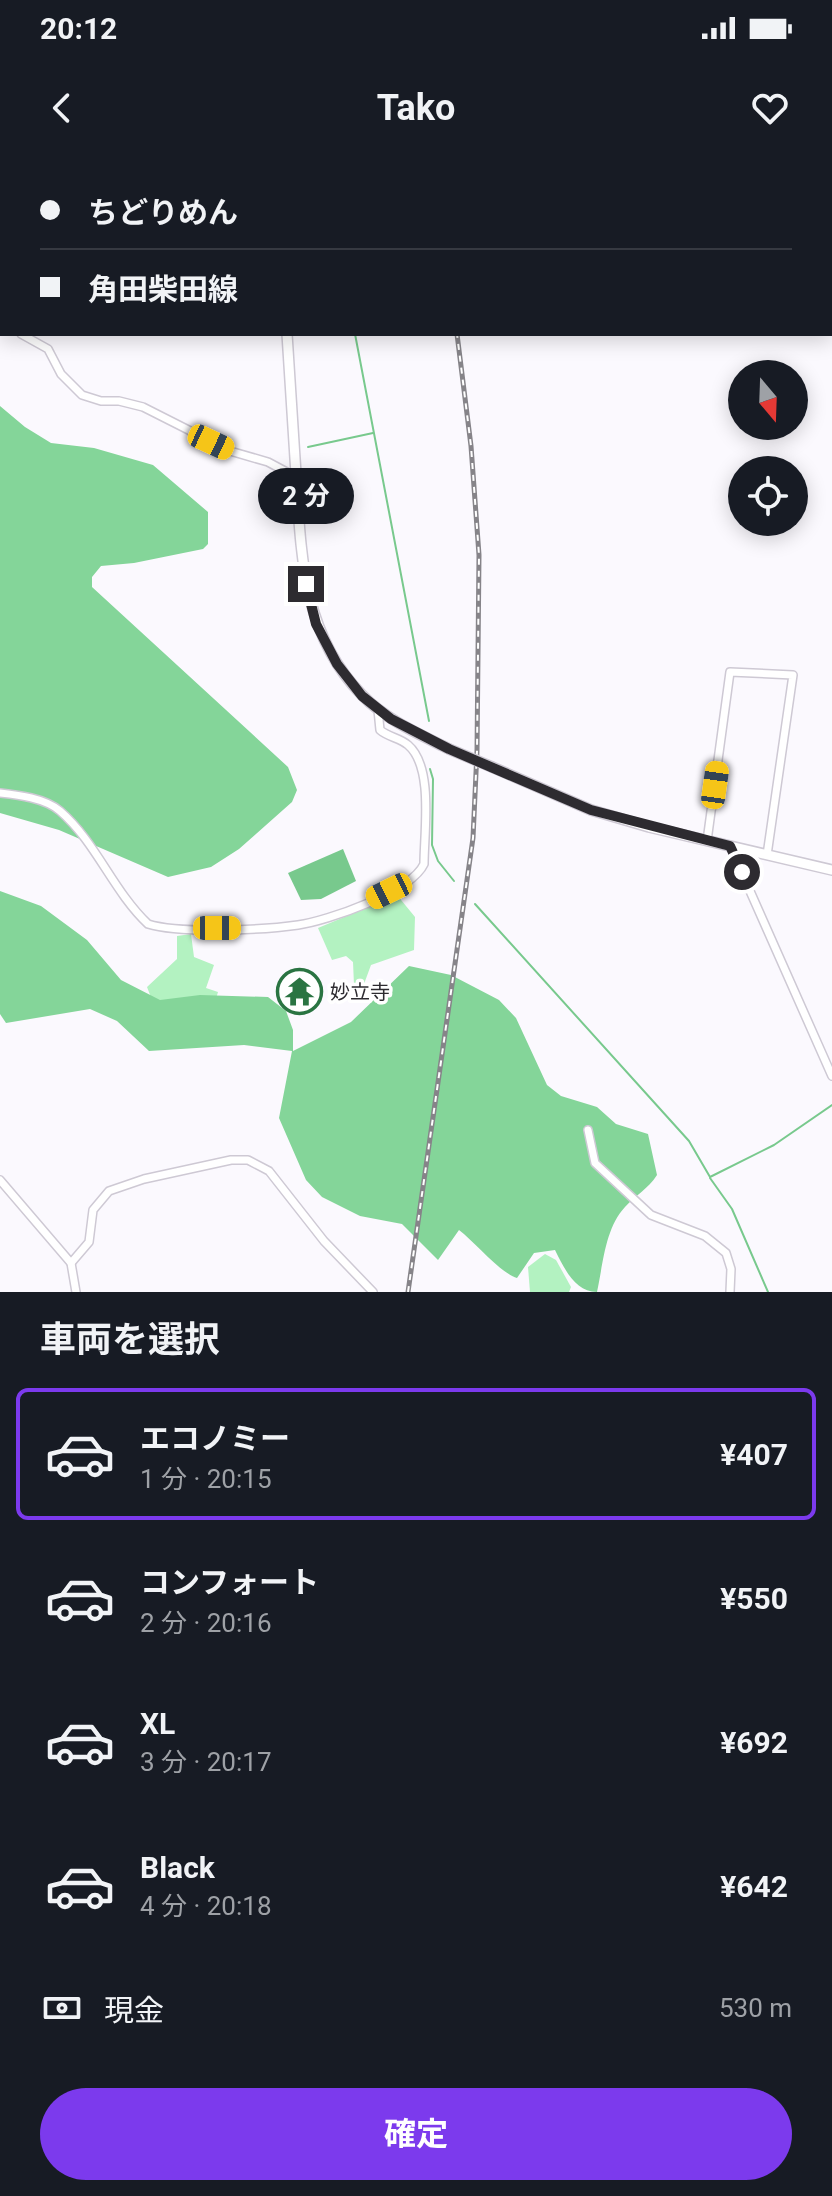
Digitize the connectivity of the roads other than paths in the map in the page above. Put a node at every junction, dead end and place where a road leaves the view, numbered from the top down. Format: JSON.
{"nodes":[{"id":1,"x":25,"y":336,"type":"edge"},
{"id":2,"x":287,"y":336,"type":"edge"},
{"id":3,"x":296,"y":477,"type":"junction"},
{"id":4,"x":378,"y":710,"type":"junction"},
{"id":5,"x":0,"y":793,"type":"edge"},
{"id":6,"x":707,"y":841,"type":"junction"},
{"id":7,"x":730,"y":846,"type":"junction"},
{"id":8,"x":767,"y":855,"type":"junction"},
{"id":9,"x":832,"y":870,"type":"edge"},
{"id":10,"x":832,"y":1076,"type":"edge"},
{"id":11,"x":588,"y":1130,"type":"dead end"},
{"id":12,"x":0,"y":1180,"type":"edge"},
{"id":13,"x":71,"y":1263,"type":"junction"},
{"id":14,"x":76,"y":1292,"type":"edge"},
{"id":15,"x":373,"y":1292,"type":"edge"},
{"id":16,"x":730,"y":1292,"type":"edge"}],
"edges":[{"from":1,"to":3,"type":"street"},
{"from":2,"to":3,"type":"main road"},
{"from":3,"to":4,"type":"main road"},
{"from":4,"to":5,"type":"street"},
{"from":4,"to":6,"type":"main road","bridge":true},
{"from":6,"to":7,"type":"main road"},
{"from":6,"to":8,"type":"street"},
{"from":7,"to":8,"type":"main road"},
{"from":7,"to":10,"type":"street"},
{"from":8,"to":9,"type":"main road"},
{"from":11,"to":16,"type":"street"},
{"from":12,"to":13,"type":"street"},
{"from":13,"to":14,"type":"street"},
{"from":13,"to":15,"type":"street"}]}
